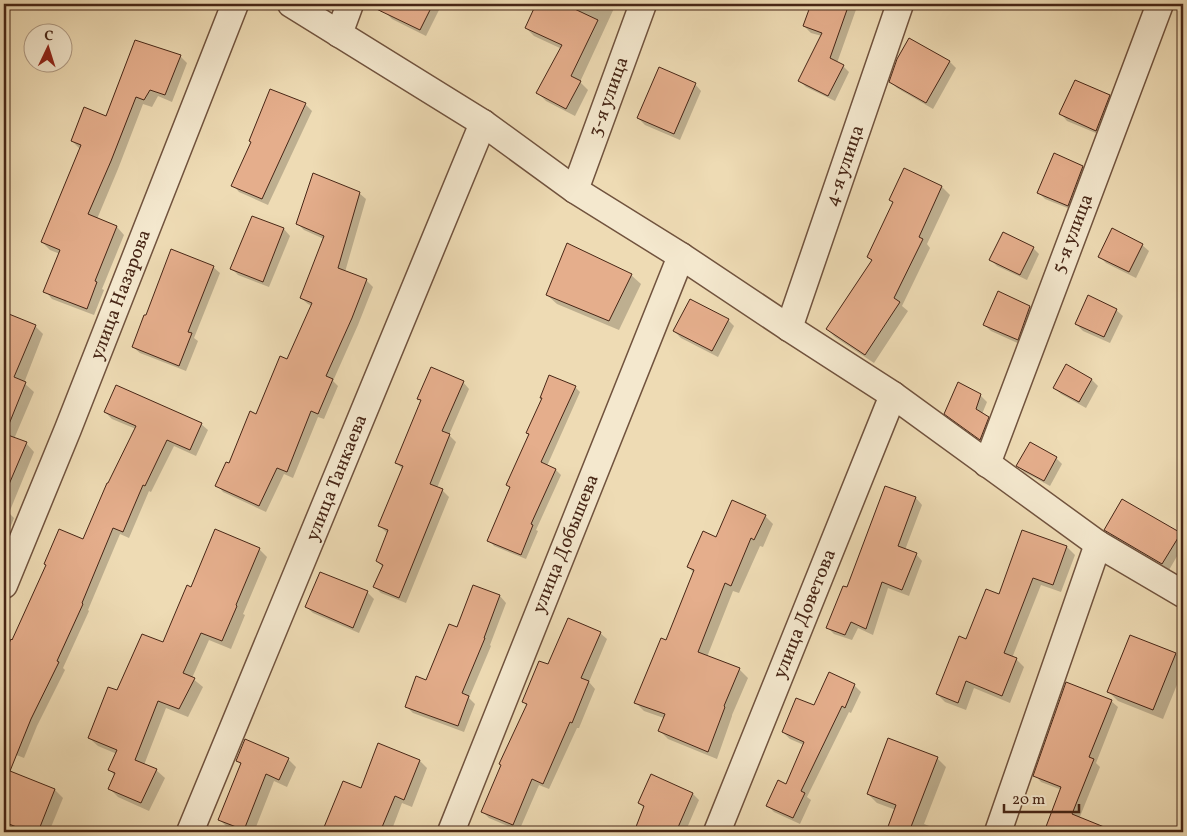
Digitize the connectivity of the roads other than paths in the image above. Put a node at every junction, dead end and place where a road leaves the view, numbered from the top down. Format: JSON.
{"nodes":[{"id":1,"x":235,"y":4,"type":"edge"},
{"id":2,"x":291,"y":4,"type":"edge"},
{"id":3,"x":350,"y":4,"type":"edge"},
{"id":4,"x":643,"y":4,"type":"edge"},
{"id":5,"x":900,"y":4,"type":"edge"},
{"id":6,"x":1160,"y":4,"type":"edge"},
{"id":7,"x":339,"y":34,"type":"junction"},
{"id":8,"x":483,"y":123,"type":"junction"},
{"id":9,"x":576,"y":190,"type":"junction"},
{"id":10,"x":681,"y":256,"type":"junction"},
{"id":11,"x":789,"y":328,"type":"junction"},
{"id":12,"x":893,"y":396,"type":"junction"},
{"id":13,"x":987,"y":464,"type":"junction"},
{"id":14,"x":1098,"y":544,"type":"junction"},
{"id":15,"x":4,"y":585,"type":"edge"},
{"id":16,"x":1183,"y":594,"type":"edge"},
{"id":17,"x":190,"y":832,"type":"edge"},
{"id":18,"x":451,"y":832,"type":"edge"},
{"id":19,"x":716,"y":832,"type":"edge"},
{"id":20,"x":998,"y":832,"type":"edge"}],
"edges":[{"from":1,"to":15,"type":"street","name":"улица Назарова"},
{"from":2,"to":7,"type":"street"},
{"from":3,"to":7,"type":"street"},
{"from":4,"to":9,"type":"street","name":"3-я улица"},
{"from":5,"to":11,"type":"street","name":"4-я улица"},
{"from":6,"to":13,"type":"street","name":"5-я улица"},
{"from":7,"to":8,"type":"street"},
{"from":8,"to":9,"type":"street"},
{"from":8,"to":17,"type":"street","name":"улица Танкаева"},
{"from":9,"to":10,"type":"street"},
{"from":10,"to":11,"type":"street"},
{"from":10,"to":18,"type":"street","name":"улица Добышева"},
{"from":11,"to":12,"type":"street"},
{"from":12,"to":13,"type":"street"},
{"from":12,"to":19,"type":"street","name":"улица Доветова"},
{"from":13,"to":14,"type":"street"},
{"from":14,"to":16,"type":"street"},
{"from":14,"to":20,"type":"street"}]}
